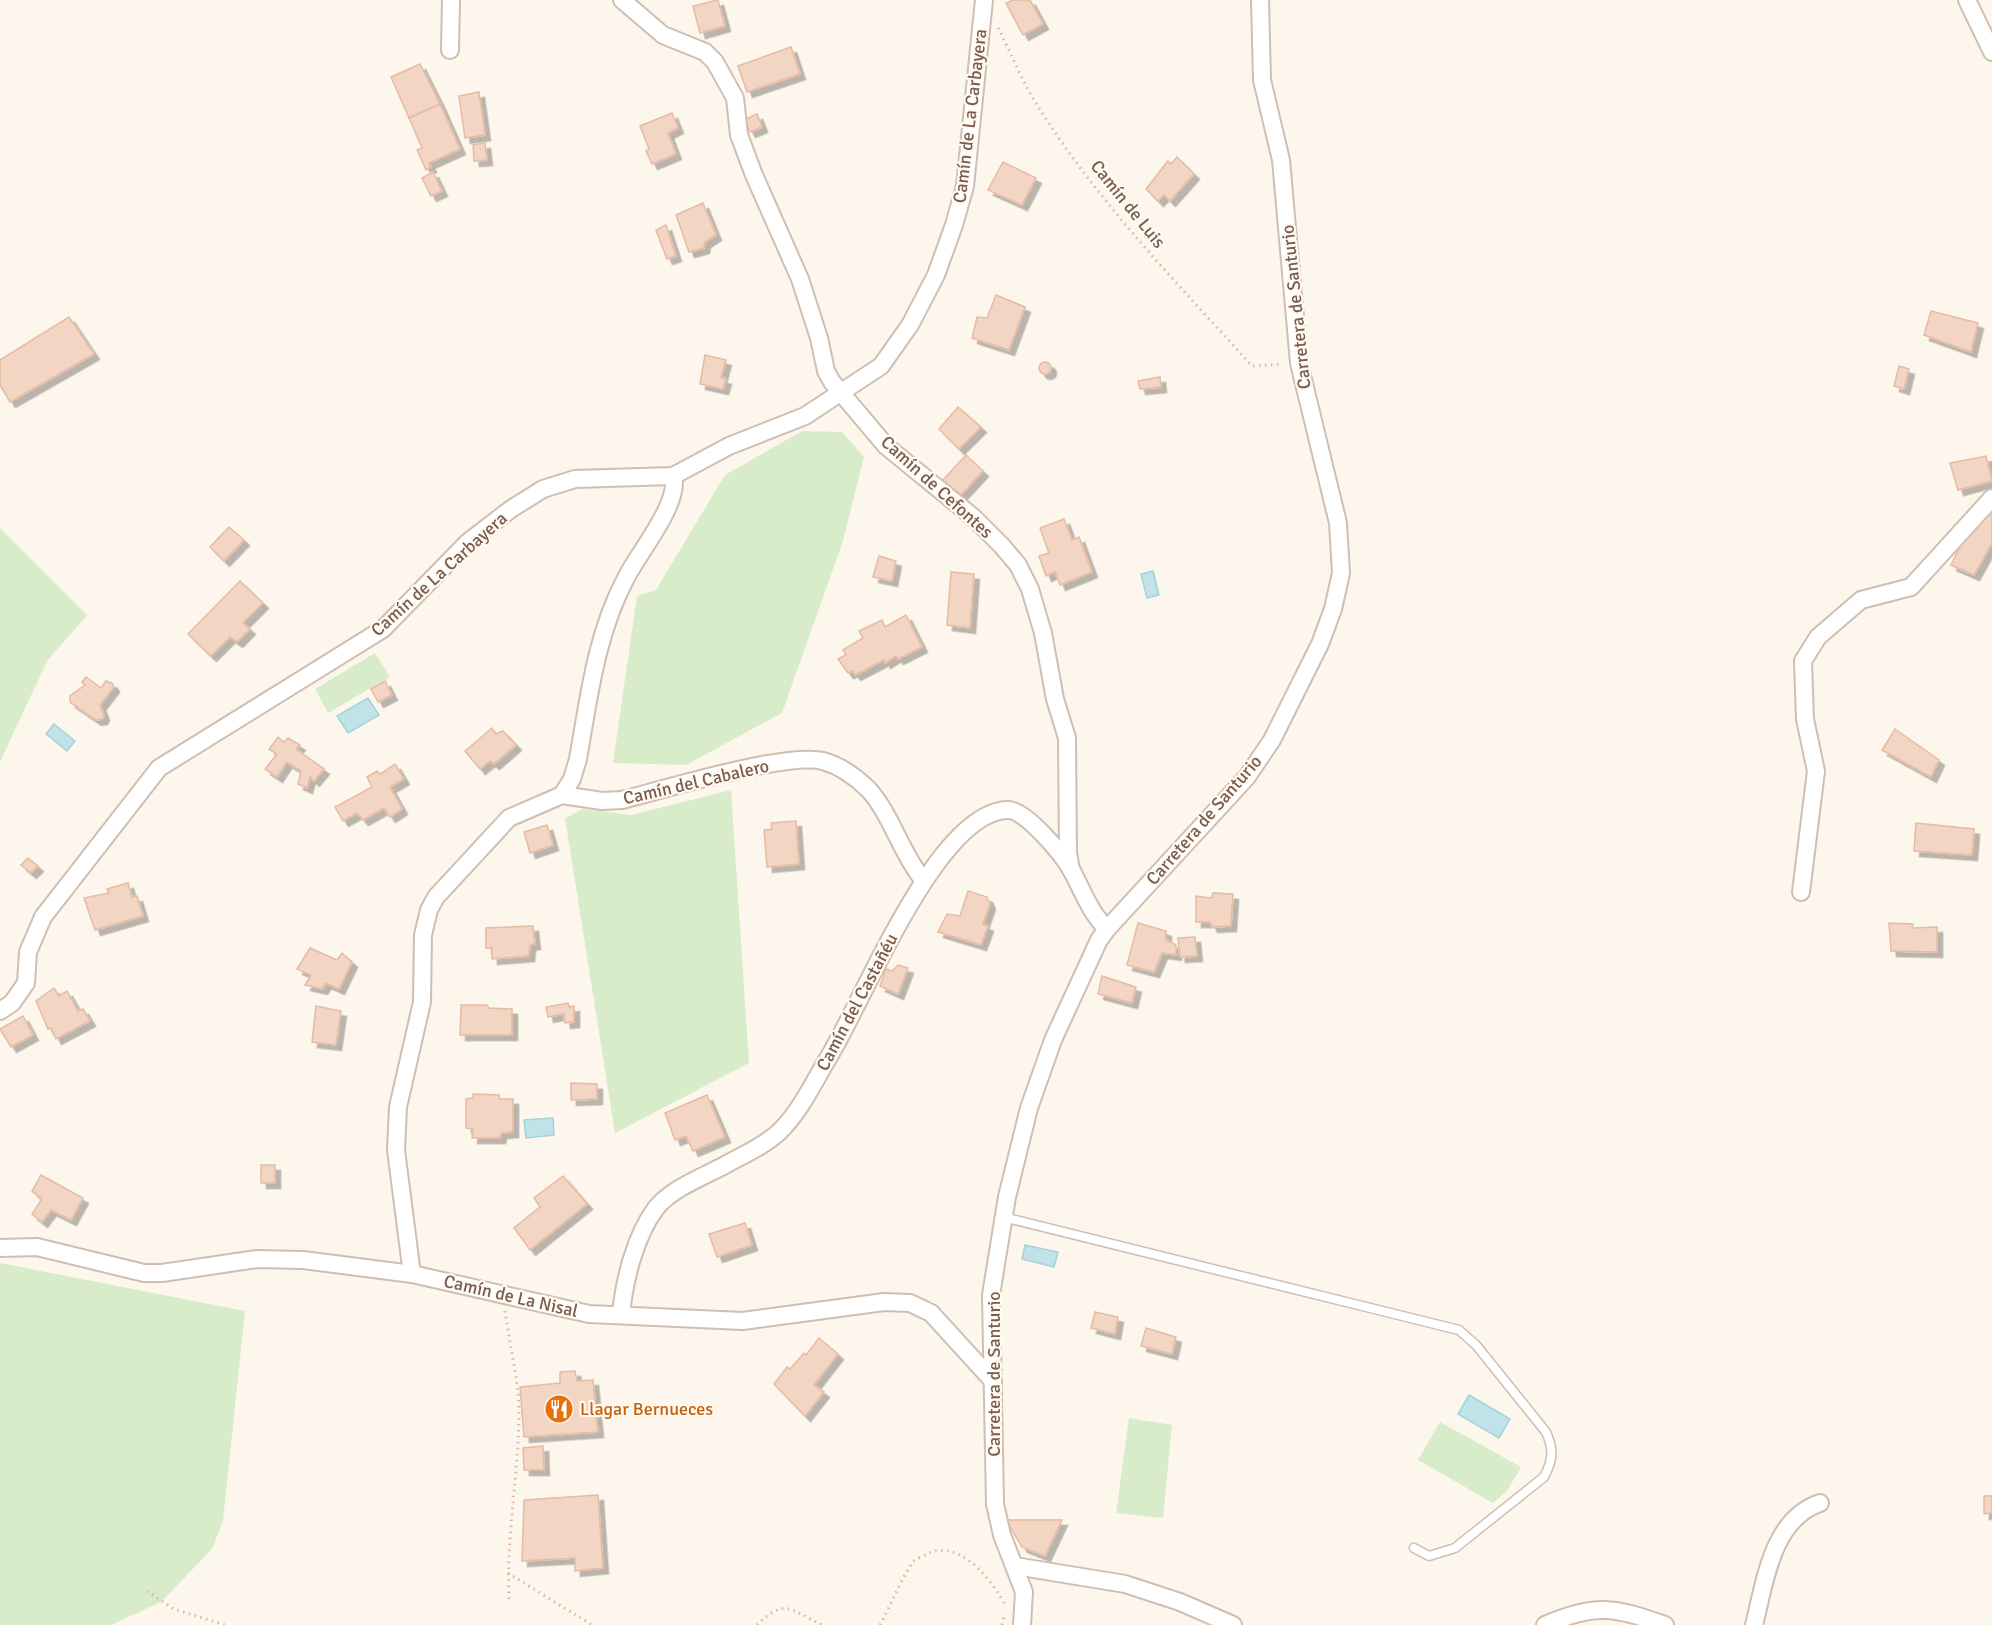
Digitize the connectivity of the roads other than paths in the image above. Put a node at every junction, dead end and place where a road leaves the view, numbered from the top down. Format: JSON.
{"nodes":[{"id":1,"x":451,"y":0,"type":"edge"},
{"id":2,"x":622,"y":0,"type":"edge"},
{"id":3,"x":984,"y":0,"type":"edge"},
{"id":4,"x":1260,"y":0,"type":"edge"},
{"id":5,"x":1966,"y":0,"type":"edge"},
{"id":6,"x":450,"y":50,"type":"dead end"},
{"id":7,"x":1992,"y":52,"type":"edge"},
{"id":8,"x":841,"y":393,"type":"junction"},
{"id":9,"x":673,"y":476,"type":"junction"},
{"id":10,"x":1992,"y":498,"type":"edge"},
{"id":11,"x":562,"y":795,"type":"junction"},
{"id":12,"x":1071,"y":870,"type":"junction"},
{"id":13,"x":923,"y":880,"type":"junction"},
{"id":14,"x":1801,"y":892,"type":"dead end"},
{"id":15,"x":1107,"y":928,"type":"junction"},
{"id":16,"x":0,"y":1011,"type":"edge"},
{"id":17,"x":1002,"y":1216,"type":"junction"},
{"id":18,"x":0,"y":1248,"type":"edge"},
{"id":19,"x":412,"y":1274,"type":"junction"},
{"id":20,"x":621,"y":1315,"type":"junction"},
{"id":21,"x":993,"y":1381,"type":"junction"},
{"id":22,"x":1820,"y":1503,"type":"dead end"},
{"id":23,"x":1414,"y":1548,"type":"dead end"},
{"id":24,"x":1015,"y":1566,"type":"junction"},
{"id":25,"x":1022,"y":1625,"type":"edge"},
{"id":26,"x":1233,"y":1625,"type":"edge"},
{"id":27,"x":1545,"y":1625,"type":"edge"},
{"id":28,"x":1665,"y":1625,"type":"edge"},
{"id":29,"x":1754,"y":1625,"type":"edge"}],
"edges":[{"from":1,"to":6,"type":"street"},
{"from":2,"to":8,"type":"street","name":"Camín de Cefontes"},
{"from":3,"to":8,"type":"street","name":"Camín de La Carbayera"},
{"from":4,"to":15,"type":"street","name":"Carretera de Santurio"},
{"from":5,"to":7,"type":"street"},
{"from":8,"to":9,"type":"street","name":"Camín de La Carbayera"},
{"from":8,"to":12,"type":"street","name":"Camín de Cefontes"},
{"from":9,"to":11,"type":"street"},
{"from":9,"to":16,"type":"street","name":"Camín de La Carbayera"},
{"from":10,"to":14,"type":"street"},
{"from":11,"to":13,"type":"street","name":"Camín del Cabalero"},
{"from":11,"to":19,"type":"street"},
{"from":12,"to":13,"type":"street","name":"Camín del Castañéu"},
{"from":12,"to":15,"type":"street","name":"Camín del Castañéu"},
{"from":13,"to":20,"type":"street","name":"Camín del Castañéu"},
{"from":15,"to":17,"type":"street","name":"Carretera de Santurio"},
{"from":17,"to":21,"type":"street","name":"Carretera de Santurio"},
{"from":17,"to":23,"type":"lane"},
{"from":18,"to":19,"type":"street","name":"Camín de La Nisal"},
{"from":19,"to":20,"type":"street","name":"Camín de La Nisal"},
{"from":20,"to":21,"type":"street","name":"Camín de La Nisal"},
{"from":21,"to":24,"type":"street","name":"Carretera de Santurio"},
{"from":22,"to":29,"type":"street"},
{"from":24,"to":25,"type":"street","name":"Carretera de Santurio"},
{"from":24,"to":26,"type":"street"},
{"from":27,"to":28,"type":"street"}]}
